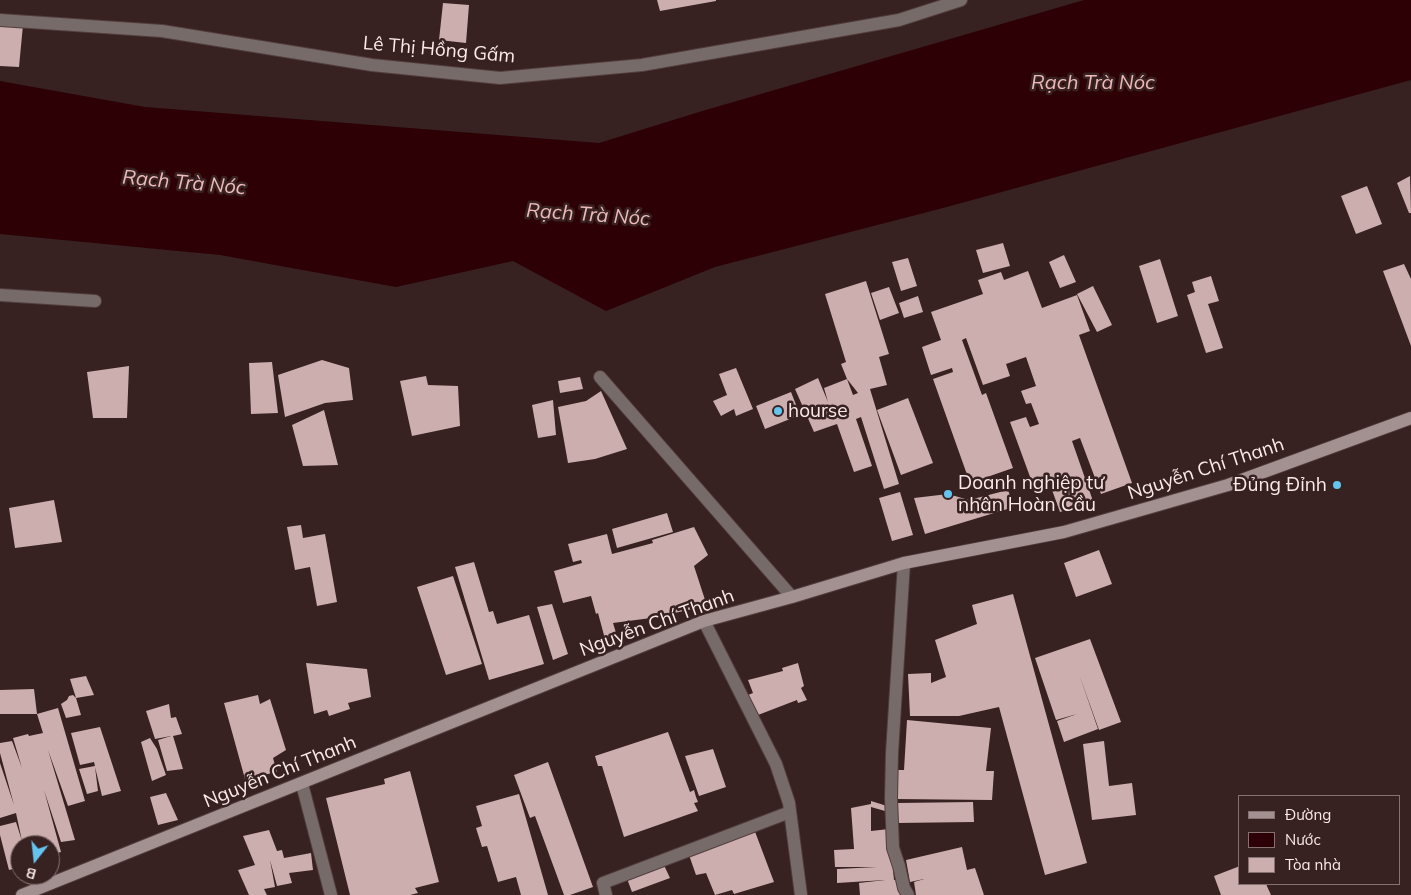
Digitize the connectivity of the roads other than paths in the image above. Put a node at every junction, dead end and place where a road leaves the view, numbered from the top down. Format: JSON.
{"nodes":[{"id":1,"x":961,"y":0,"type":"edge"},
{"id":2,"x":0,"y":20,"type":"edge"},
{"id":3,"x":0,"y":295,"type":"edge"},
{"id":4,"x":95,"y":301,"type":"dead end"},
{"id":5,"x":600,"y":377,"type":"dead end"},
{"id":6,"x":1411,"y":418,"type":"edge"},
{"id":7,"x":904,"y":563,"type":"junction"},
{"id":8,"x":792,"y":597,"type":"junction"},
{"id":9,"x":704,"y":621,"type":"junction"},
{"id":10,"x":302,"y":784,"type":"junction"},
{"id":11,"x":790,"y":812,"type":"junction"},
{"id":12,"x":22,"y":895,"type":"edge"},
{"id":13,"x":332,"y":895,"type":"edge"},
{"id":14,"x":606,"y":895,"type":"edge"},
{"id":15,"x":801,"y":895,"type":"edge"},
{"id":16,"x":908,"y":895,"type":"edge"}],
"edges":[{"from":1,"to":2,"type":"street","name":"Lê Thị Hồng Gấm"},
{"from":3,"to":4,"type":"street"},
{"from":5,"to":8,"type":"street"},
{"from":6,"to":7,"type":"main road","name":"Nguyễn Chí Thanh"},
{"from":7,"to":8,"type":"main road","name":"Nguyễn Chí Thanh"},
{"from":7,"to":16,"type":"street"},
{"from":8,"to":9,"type":"main road","name":"Nguyễn Chí Thanh"},
{"from":9,"to":10,"type":"main road","name":"Nguyễn Chí Thanh"},
{"from":9,"to":11,"type":"street"},
{"from":10,"to":12,"type":"main road","name":"Nguyễn Chí Thanh"},
{"from":10,"to":13,"type":"street"},
{"from":11,"to":14,"type":"street"},
{"from":11,"to":15,"type":"street"}]}
